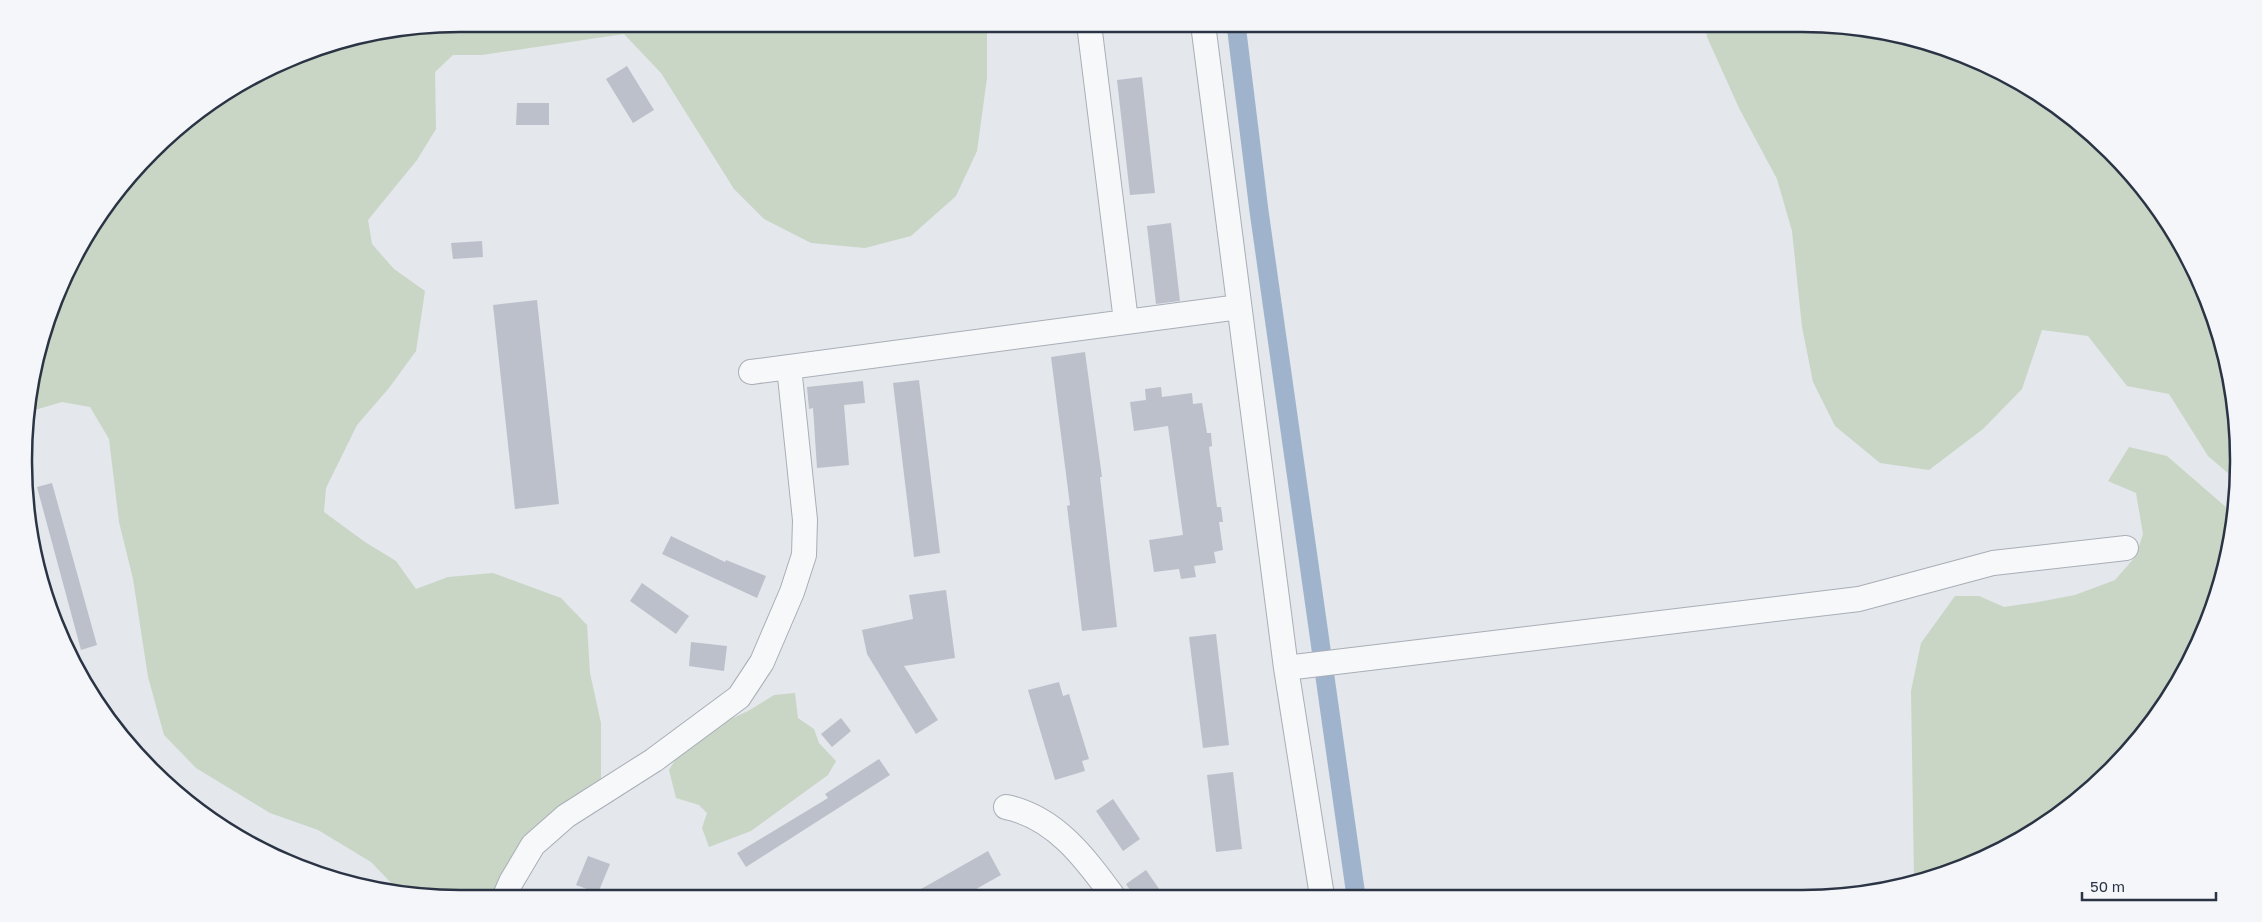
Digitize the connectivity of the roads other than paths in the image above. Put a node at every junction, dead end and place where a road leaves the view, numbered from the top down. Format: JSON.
{"nodes":[{"id":1,"x":1090,"y":32,"type":"edge"},
{"id":2,"x":1204,"y":32,"type":"edge"},
{"id":3,"x":1239,"y":307,"type":"junction"},
{"id":4,"x":1126,"y":321,"type":"junction"},
{"id":5,"x":789,"y":367,"type":"junction"},
{"id":6,"x":751,"y":372,"type":"dead end"},
{"id":7,"x":2126,"y":548,"type":"dead end"},
{"id":8,"x":1292,"y":667,"type":"junction"},
{"id":9,"x":1006,"y":807,"type":"dead end"},
{"id":10,"x":508,"y":890,"type":"edge"},
{"id":11,"x":1109,"y":890,"type":"edge"},
{"id":12,"x":1321,"y":890,"type":"edge"}],
"edges":[{"from":1,"to":4,"type":"street"},
{"from":2,"to":3,"type":"street"},
{"from":3,"to":4,"type":"street"},
{"from":3,"to":8,"type":"street"},
{"from":4,"to":5,"type":"street"},
{"from":5,"to":6,"type":"street"},
{"from":5,"to":10,"type":"street"},
{"from":7,"to":8,"type":"street"},
{"from":8,"to":12,"type":"street"},
{"from":9,"to":11,"type":"street"}]}
